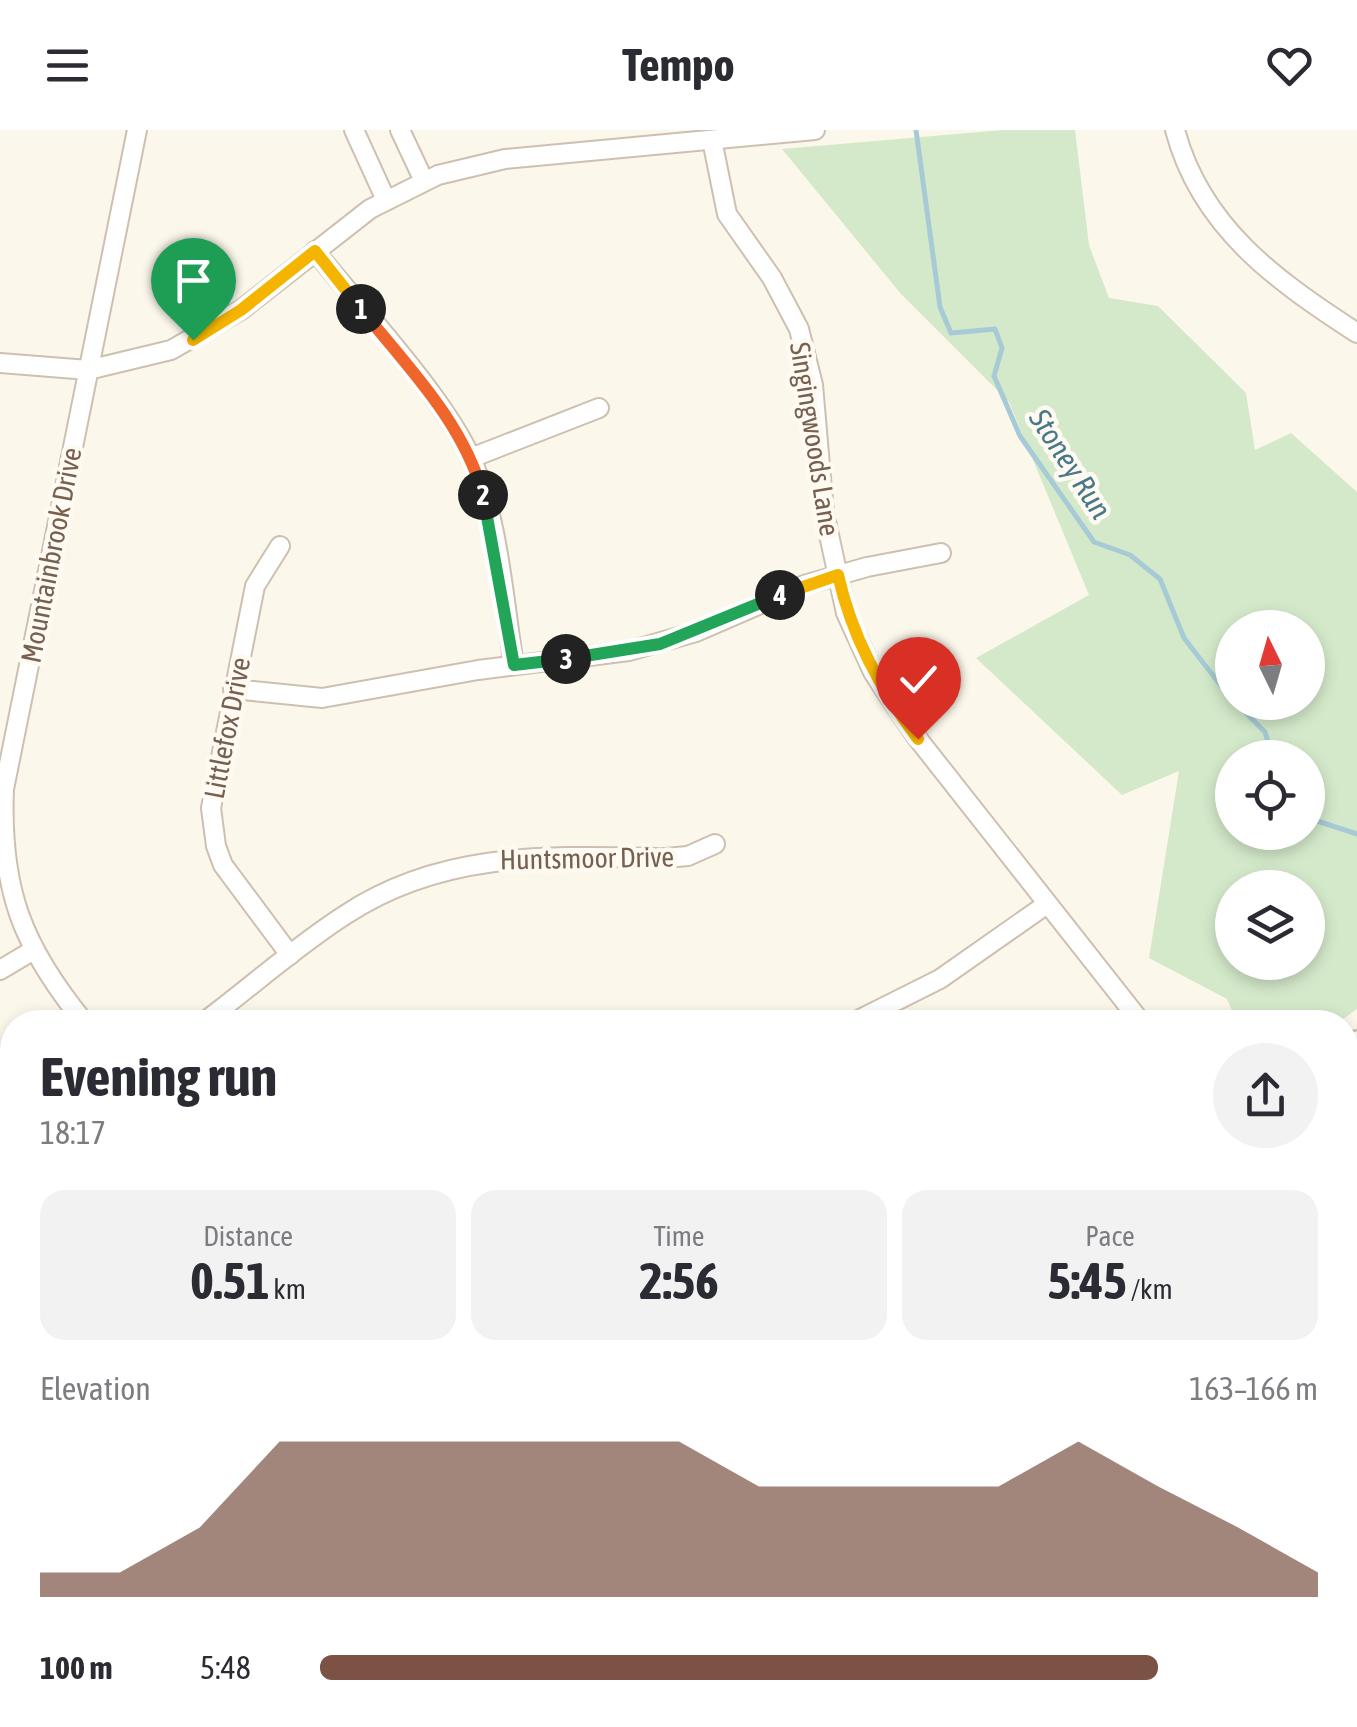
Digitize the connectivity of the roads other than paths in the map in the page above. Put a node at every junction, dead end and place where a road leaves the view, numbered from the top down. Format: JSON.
{"nodes":[{"id":1,"x":137,"y":130,"type":"edge"},
{"id":2,"x":354,"y":130,"type":"edge"},
{"id":3,"x":400,"y":130,"type":"edge"},
{"id":4,"x":815,"y":130,"type":"edge"},
{"id":5,"x":1175,"y":130,"type":"edge"},
{"id":6,"x":712,"y":140,"type":"junction"},
{"id":7,"x":424,"y":181,"type":"junction"},
{"id":8,"x":386,"y":200,"type":"junction"},
{"id":9,"x":315,"y":251,"type":"junction"},
{"id":10,"x":1357,"y":333,"type":"edge"},
{"id":11,"x":0,"y":363,"type":"edge"},
{"id":12,"x":88,"y":370,"type":"junction"},
{"id":13,"x":599,"y":408,"type":"dead end"},
{"id":14,"x":470,"y":458,"type":"junction"},
{"id":15,"x":280,"y":546,"type":"dead end"},
{"id":16,"x":941,"y":553,"type":"dead end"},
{"id":17,"x":838,"y":575,"type":"junction"},
{"id":18,"x":514,"y":665,"type":"junction"},
{"id":19,"x":234,"y":688,"type":"junction"},
{"id":20,"x":715,"y":844,"type":"dead end"},
{"id":21,"x":1047,"y":904,"type":"junction"},
{"id":22,"x":32,"y":951,"type":"junction"},
{"id":23,"x":290,"y":954,"type":"junction"},
{"id":24,"x":0,"y":970,"type":"edge"},
{"id":25,"x":75,"y":1010,"type":"edge"},
{"id":26,"x":219,"y":1010,"type":"edge"},
{"id":27,"x":901,"y":1010,"type":"edge"},
{"id":28,"x":1131,"y":1010,"type":"edge"}],
"edges":[{"from":1,"to":12,"type":"street","name":"Mountainbrook Drive"},
{"from":2,"to":8,"type":"street"},
{"from":3,"to":7,"type":"street"},
{"from":4,"to":6,"type":"street"},
{"from":5,"to":10,"type":"street"},
{"from":6,"to":7,"type":"street"},
{"from":6,"to":17,"type":"street","name":"Singingwoods Lane"},
{"from":7,"to":8,"type":"street"},
{"from":8,"to":9,"type":"street"},
{"from":9,"to":12,"type":"street"},
{"from":9,"to":14,"type":"street"},
{"from":11,"to":12,"type":"street"},
{"from":12,"to":22,"type":"street","name":"Mountainbrook Drive"},
{"from":13,"to":14,"type":"street"},
{"from":14,"to":18,"type":"street"},
{"from":15,"to":19,"type":"street","name":"Littlefox Drive"},
{"from":16,"to":17,"type":"street"},
{"from":17,"to":18,"type":"street"},
{"from":17,"to":21,"type":"street","name":"Singingwoods Lane"},
{"from":18,"to":19,"type":"street"},
{"from":19,"to":23,"type":"street","name":"Littlefox Drive"},
{"from":20,"to":23,"type":"street","name":"Huntsmoor Drive"},
{"from":21,"to":27,"type":"street"},
{"from":21,"to":28,"type":"street","name":"Singingwoods Lane"},
{"from":22,"to":24,"type":"street"},
{"from":22,"to":25,"type":"street","name":"Mountainbrook Drive"},
{"from":23,"to":26,"type":"street","name":"Huntsmoor Drive"}]}
